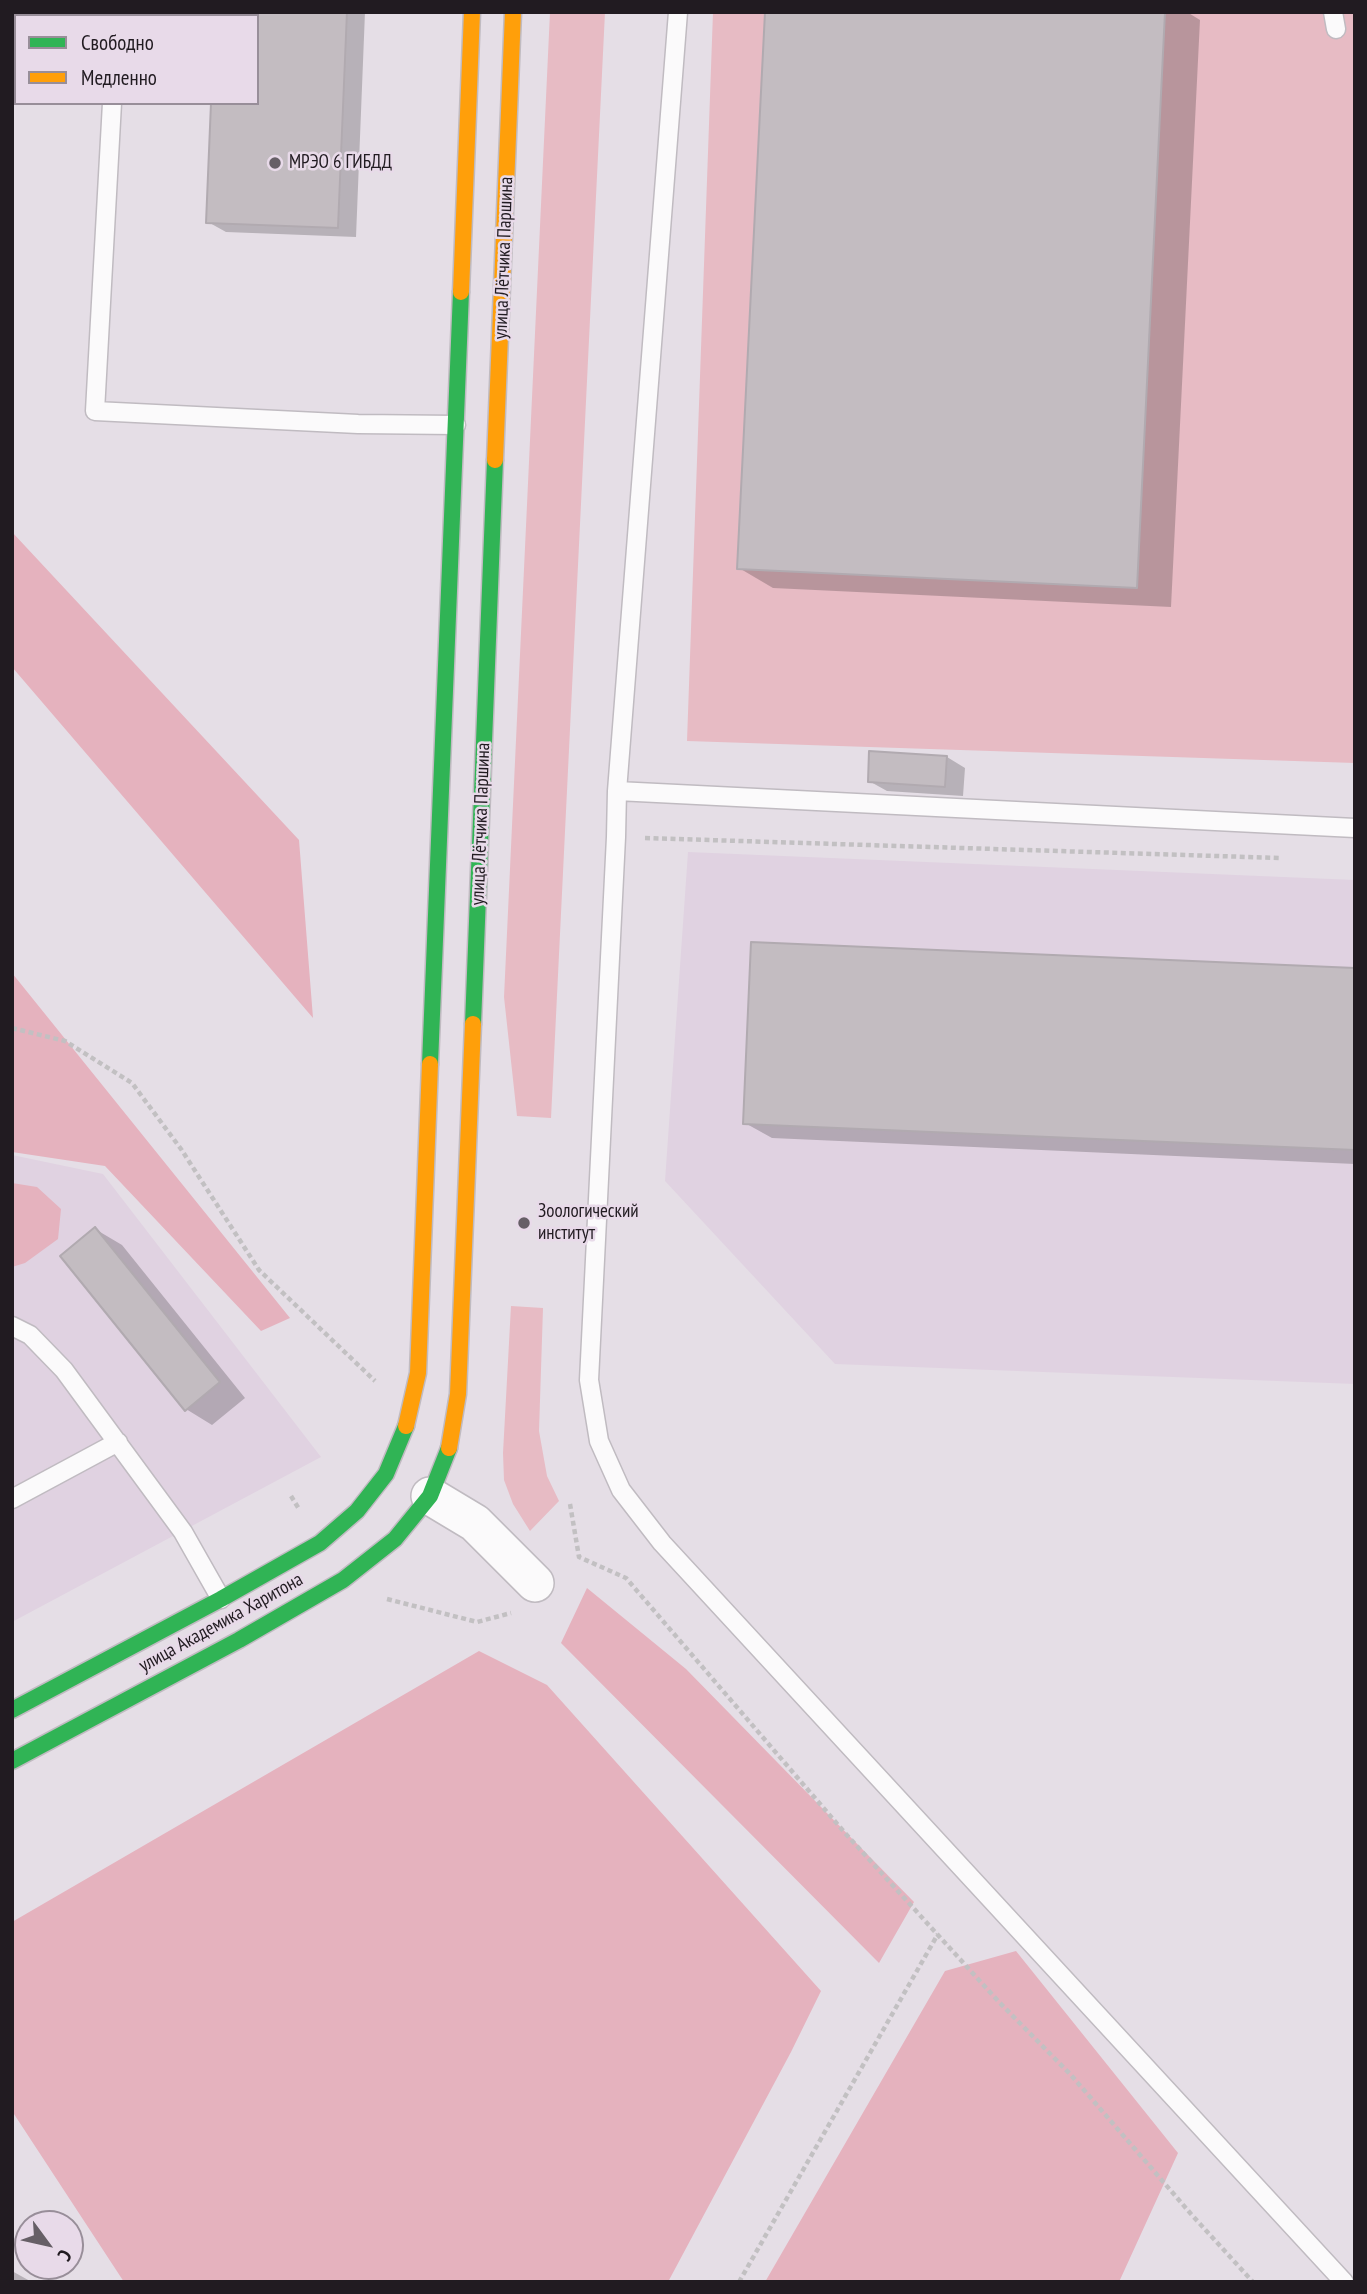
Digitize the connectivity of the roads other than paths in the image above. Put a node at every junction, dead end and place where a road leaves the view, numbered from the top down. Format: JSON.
{"nodes":[{"id":1,"x":472,"y":12,"type":"edge"},
{"id":2,"x":513,"y":12,"type":"edge"},
{"id":3,"x":678,"y":12,"type":"edge"},
{"id":4,"x":112,"y":105,"type":"edge"},
{"id":5,"x":456,"y":425,"type":"junction"},
{"id":6,"x":617,"y":791,"type":"junction"},
{"id":7,"x":1355,"y":828,"type":"edge"},
{"id":8,"x":12,"y":1326,"type":"edge"},
{"id":9,"x":118,"y":1442,"type":"junction"},
{"id":10,"x":430,"y":1496,"type":"junction"},
{"id":11,"x":12,"y":1499,"type":"edge"},
{"id":12,"x":525,"y":1597,"type":"road end"},
{"id":13,"x":220,"y":1599,"type":"junction"},
{"id":14,"x":12,"y":1710,"type":"edge"},
{"id":15,"x":12,"y":1760,"type":"edge"},
{"id":16,"x":1344,"y":2282,"type":"edge"}],
"edges":[{"from":1,"to":5,"type":"street"},
{"from":2,"to":10,"type":"street","name":"улица Лётчика Паршина"},
{"from":3,"to":6,"type":"lane"},
{"from":4,"to":5,"type":"lane"},
{"from":5,"to":13,"type":"street","name":"улица Академика Харитона"},
{"from":6,"to":7,"type":"lane"},
{"from":6,"to":16,"type":"lane"},
{"from":8,"to":9,"type":"lane"},
{"from":9,"to":11,"type":"lane"},
{"from":9,"to":13,"type":"lane"},
{"from":10,"to":12,"type":"street"},
{"from":10,"to":15,"type":"street","name":"улица Академика Харитона"},
{"from":13,"to":14,"type":"street","name":"улица Академика Харитона"}]}
